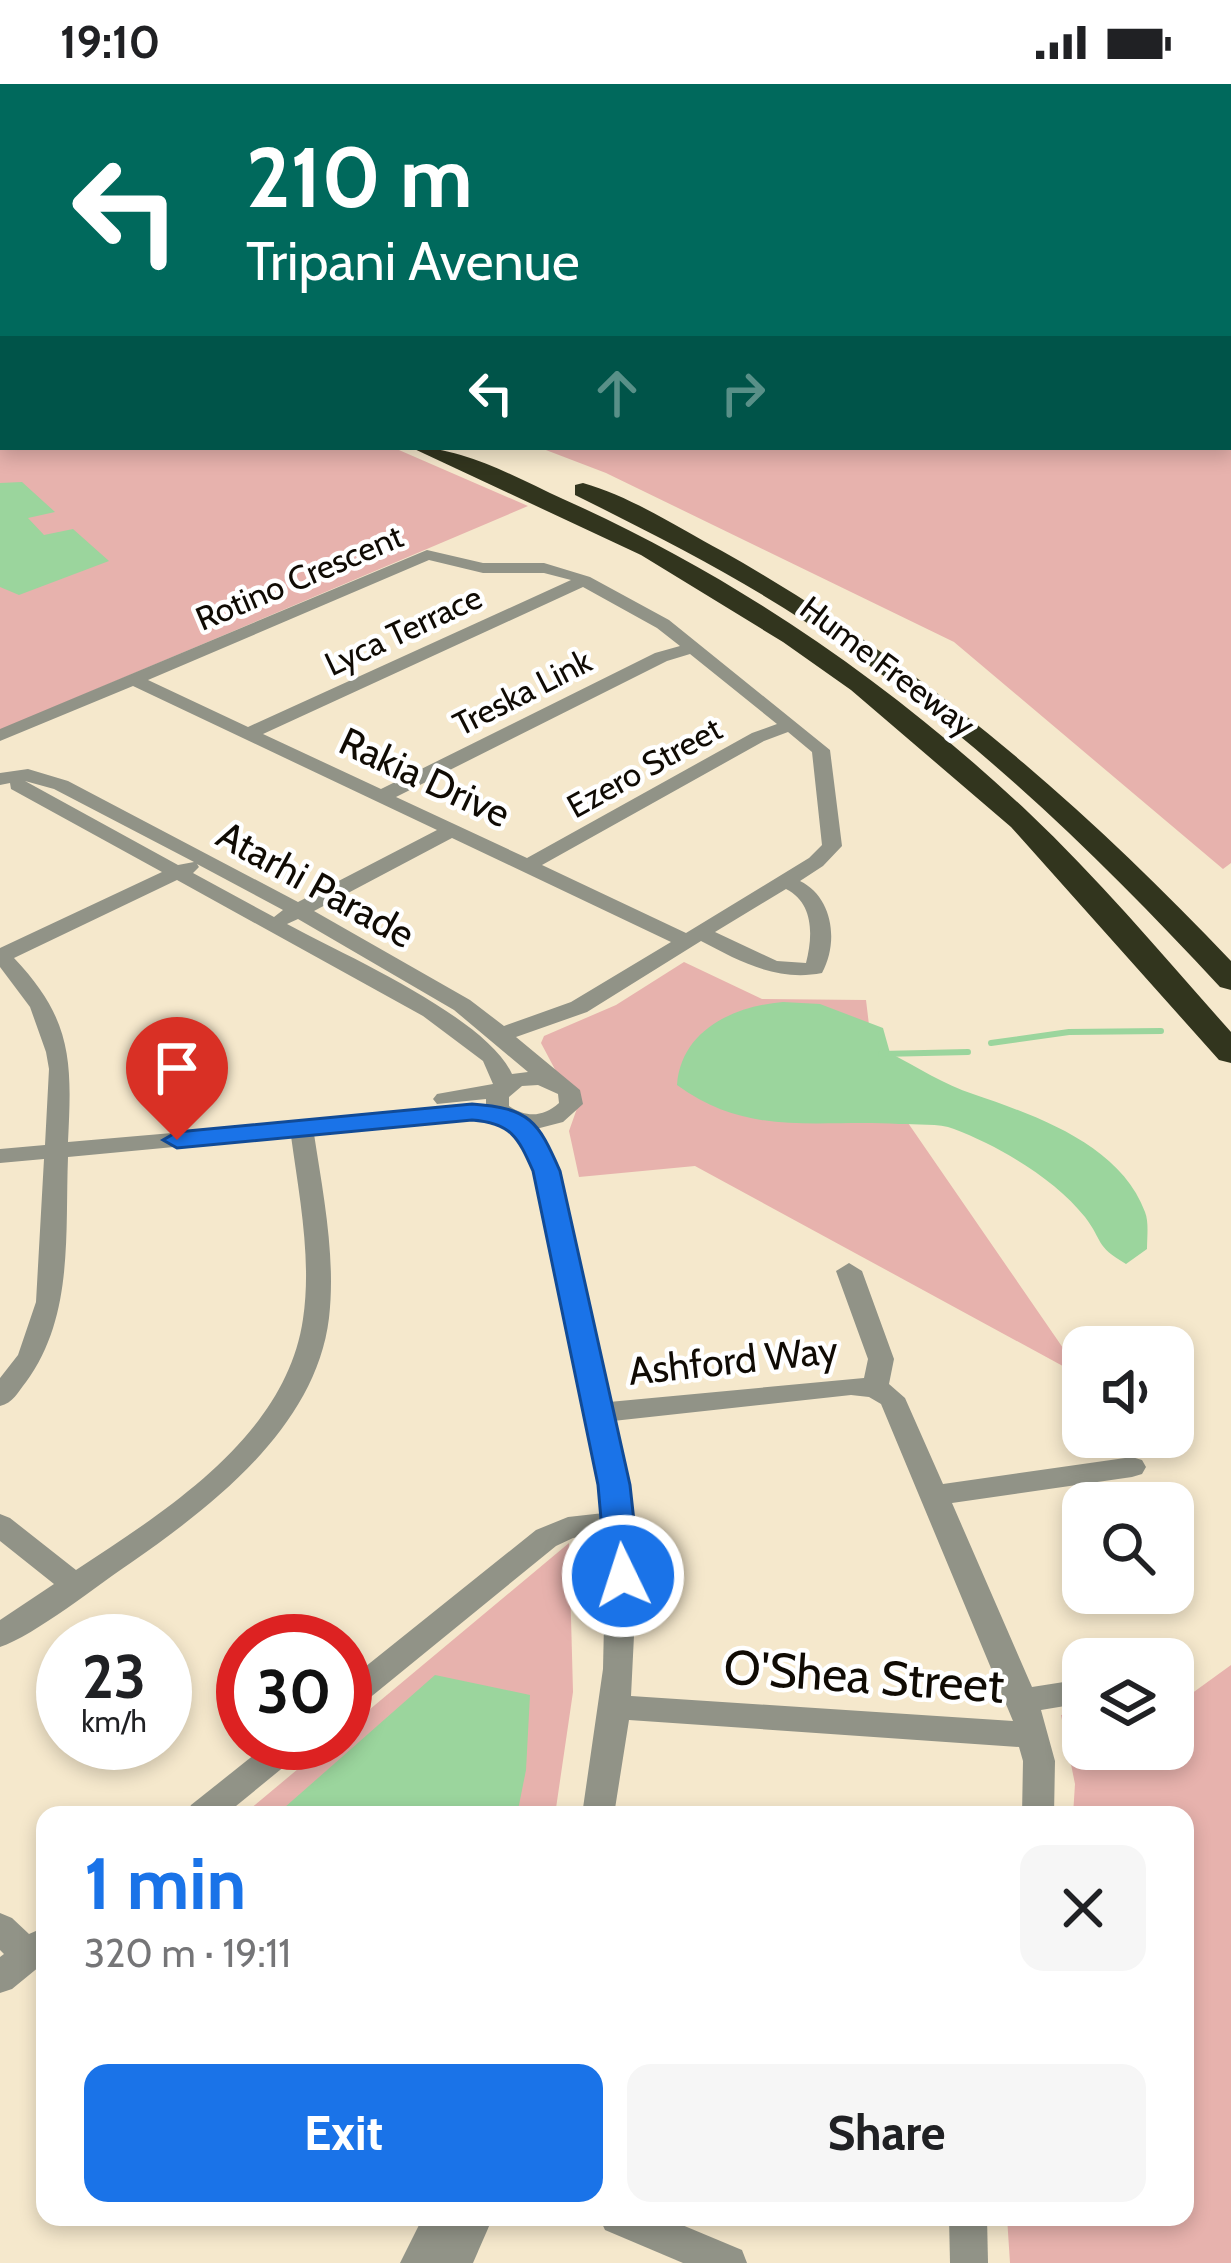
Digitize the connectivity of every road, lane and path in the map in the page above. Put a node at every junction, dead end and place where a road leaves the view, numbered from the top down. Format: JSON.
{"nodes":[{"id":1,"x":428,"y":450,"type":"edge"},
{"id":2,"x":487,"y":450,"type":"edge"},
{"id":3,"x":584,"y":580,"type":"junction"},
{"id":4,"x":693,"y":647,"type":"junction"},
{"id":5,"x":132,"y":680,"type":"junction"},
{"id":6,"x":791,"y":725,"type":"junction"},
{"id":7,"x":248,"y":734,"type":"junction"},
{"id":8,"x":0,"y":736,"type":"edge"},
{"id":9,"x":10,"y":772,"type":"edge"},
{"id":10,"x":381,"y":797,"type":"junction"},
{"id":11,"x":452,"y":830,"type":"junction"},
{"id":12,"x":200,"y":861,"type":"junction"},
{"id":13,"x":528,"y":865,"type":"junction"},
{"id":14,"x":178,"y":872,"type":"junction"},
{"id":15,"x":784,"y":881,"type":"junction"},
{"id":16,"x":296,"y":913,"type":"junction"},
{"id":17,"x":273,"y":924,"type":"junction"},
{"id":18,"x":693,"y":937,"type":"junction"},
{"id":19,"x":1,"y":955,"type":"edge"},
{"id":20,"x":1231,"y":980,"type":"edge"},
{"id":21,"x":505,"y":1034,"type":"junction"},
{"id":22,"x":1231,"y":1053,"type":"edge"},
{"id":23,"x":553,"y":1080,"type":"junction"},
{"id":24,"x":507,"y":1102,"type":"junction"},
{"id":25,"x":559,"y":1116,"type":"junction"},
{"id":26,"x":302,"y":1129,"type":"junction"},
{"id":27,"x":0,"y":1140,"type":"edge"},
{"id":28,"x":58,"y":1143,"type":"junction"},
{"id":29,"x":0,"y":1156,"type":"edge"},
{"id":30,"x":547,"y":1171,"type":"junction"},
{"id":31,"x":849,"y":1271,"type":"dead end"},
{"id":32,"x":875,"y":1388,"type":"junction"},
{"id":33,"x":0,"y":1397,"type":"edge"},
{"id":34,"x":599,"y":1413,"type":"junction"},
{"id":35,"x":1132,"y":1467,"type":"dead end"},
{"id":36,"x":936,"y":1495,"type":"junction"},
{"id":37,"x":620,"y":1521,"type":"junction"},
{"id":38,"x":0,"y":1525,"type":"edge"},
{"id":39,"x":74,"y":1583,"type":"junction"},
{"id":40,"x":0,"y":1635,"type":"edge"},
{"id":41,"x":372,"y":1678,"type":"edge"},
{"id":42,"x":1062,"y":1694,"type":"edge"},
{"id":43,"x":1023,"y":1701,"type":"junction"},
{"id":44,"x":616,"y":1707,"type":"junction"},
{"id":45,"x":1034,"y":1736,"type":"junction"},
{"id":46,"x":258,"y":1770,"type":"edge"},
{"id":47,"x":213,"y":1806,"type":"edge"},
{"id":48,"x":600,"y":1806,"type":"edge"},
{"id":49,"x":1038,"y":1806,"type":"edge"},
{"id":50,"x":0,"y":1928,"type":"edge"},
{"id":51,"x":36,"y":1947,"type":"edge"},
{"id":52,"x":36,"y":1949,"type":"edge"},
{"id":53,"x":0,"y":1978,"type":"edge"},
{"id":54,"x":438,"y":2226,"type":"edge"},
{"id":55,"x":470,"y":2226,"type":"edge"},
{"id":56,"x":640,"y":2226,"type":"edge"},
{"id":57,"x":968,"y":2226,"type":"edge"},
{"id":58,"x":419,"y":2263,"type":"edge"},
{"id":59,"x":454,"y":2263,"type":"edge"},
{"id":60,"x":728,"y":2263,"type":"edge"},
{"id":61,"x":969,"y":2263,"type":"edge"}],
"edges":[{"from":1,"to":22,"type":"highway","name":"Hume Freeway"},
{"from":2,"to":20,"type":"highway","name":"Hume Freeway"},
{"from":3,"to":4,"type":"street","name":"Rotino Crescent"},
{"from":3,"to":5,"type":"street","name":"Rotino Crescent"},
{"from":3,"to":7,"type":"street","name":"Lyca Terrace"},
{"from":4,"to":6,"type":"street","name":"Rotino Crescent"},
{"from":4,"to":10,"type":"street","name":"Treska Link"},
{"from":5,"to":7,"type":"street","name":"Rakia Drive"},
{"from":5,"to":8,"type":"street","name":"Rotino Crescent"},
{"from":6,"to":13,"type":"street","name":"Ezero Street"},
{"from":6,"to":15,"type":"street","name":"Rotino Crescent"},
{"from":7,"to":10,"type":"street","name":"Rakia Drive"},
{"from":9,"to":12,"type":"street","name":"Atarhi Parade"},
{"from":9,"to":14,"type":"street","name":"Atarhi Parade"},
{"from":10,"to":11,"type":"street","name":"Rakia Drive"},
{"from":11,"to":13,"type":"street","name":"Rakia Drive"},
{"from":11,"to":16,"type":"street"},
{"from":12,"to":14,"type":"street"},
{"from":12,"to":16,"type":"street","name":"Atarhi Parade"},
{"from":13,"to":18,"type":"street","name":"Rakia Drive"},
{"from":14,"to":17,"type":"street","name":"Atarhi Parade"},
{"from":14,"to":19,"type":"street"},
{"from":15,"to":18,"type":"street","name":"Rotino Crescent"},
{"from":15,"to":18,"type":"street","name":"Rakia Drive"},
{"from":16,"to":17,"type":"street"},
{"from":16,"to":21,"type":"street","name":"Atarhi Parade"},
{"from":17,"to":24,"type":"street","name":"Atarhi Parade"},
{"from":18,"to":21,"type":"street","name":"Rotino Crescent"},
{"from":19,"to":28,"type":"street"},
{"from":21,"to":23,"type":"street","name":"Atarhi Parade"},
{"from":23,"to":24,"type":"street"},
{"from":23,"to":25,"type":"street"},
{"from":24,"to":25,"type":"street"},
{"from":24,"to":26,"type":"street"},
{"from":24,"to":28,"type":"street"},
{"from":24,"to":30,"type":"street","name":"Atarhi Parade"},
{"from":25,"to":30,"type":"street"},
{"from":26,"to":28,"type":"street"},
{"from":26,"to":39,"type":"street"},
{"from":27,"to":28,"type":"street"},
{"from":28,"to":29,"type":"street"},
{"from":28,"to":33,"type":"street"},
{"from":30,"to":34,"type":"street"},
{"from":31,"to":32,"type":"street"},
{"from":32,"to":34,"type":"street","name":"Ashford Way"},
{"from":32,"to":36,"type":"street"},
{"from":34,"to":37,"type":"street"},
{"from":35,"to":36,"type":"street"},
{"from":36,"to":43,"type":"street"},
{"from":37,"to":41,"type":"street"},
{"from":37,"to":44,"type":"street"},
{"from":38,"to":39,"type":"street"},
{"from":39,"to":40,"type":"street"},
{"from":42,"to":43,"type":"street"},
{"from":43,"to":45,"type":"street"},
{"from":44,"to":45,"type":"street","name":"O'Shea Street"},
{"from":44,"to":48,"type":"street"},
{"from":45,"to":49,"type":"street"},
{"from":46,"to":47,"type":"street"},
{"from":50,"to":51,"type":"street"},
{"from":52,"to":53,"type":"street"},
{"from":54,"to":58,"type":"street"},
{"from":55,"to":59,"type":"street"},
{"from":56,"to":60,"type":"street"},
{"from":57,"to":61,"type":"street"}]}
